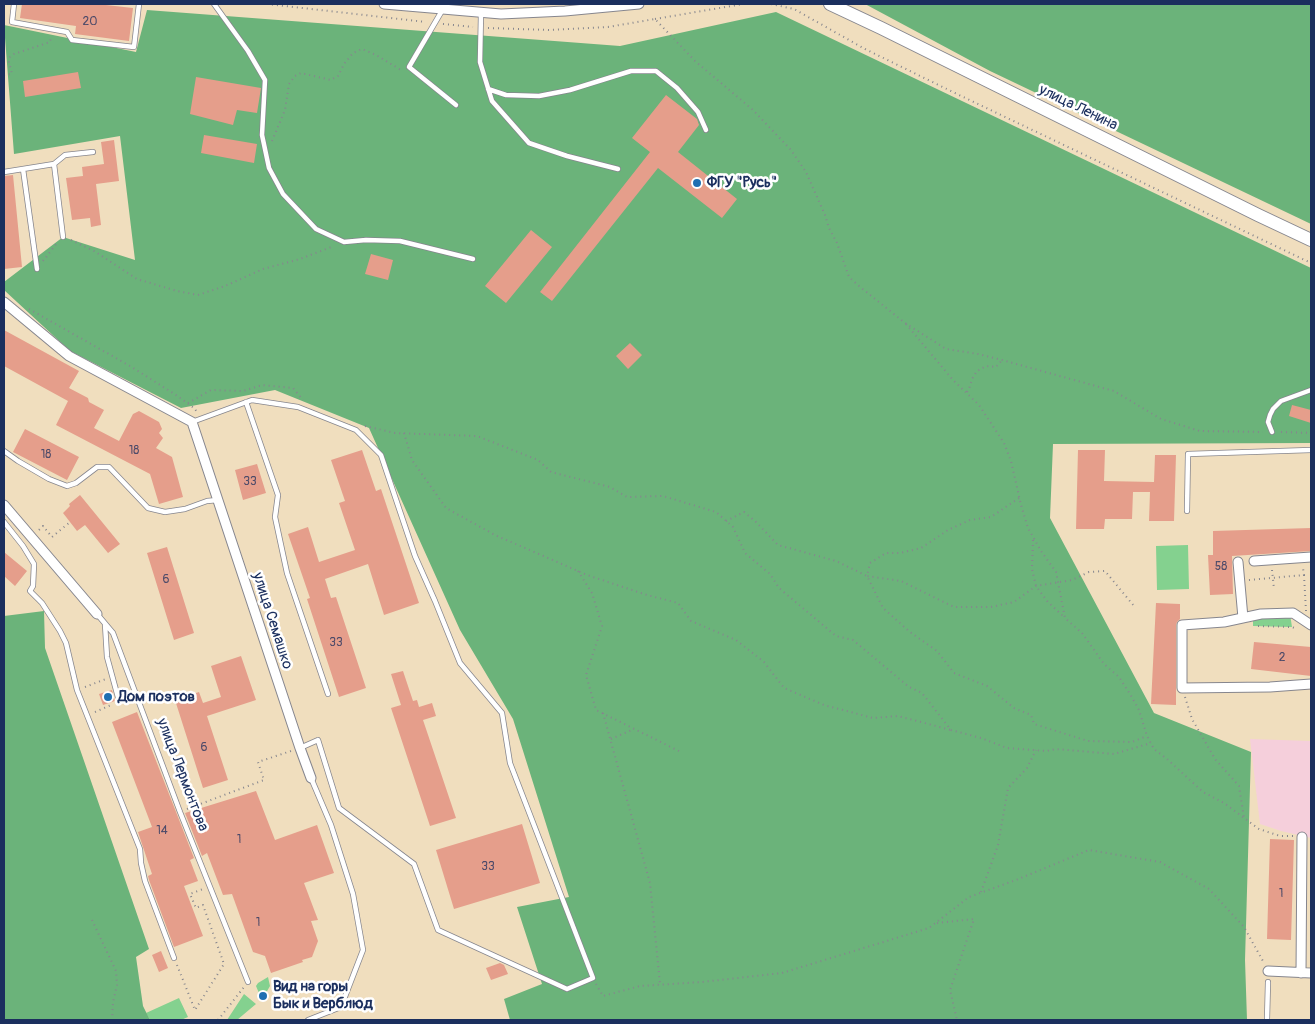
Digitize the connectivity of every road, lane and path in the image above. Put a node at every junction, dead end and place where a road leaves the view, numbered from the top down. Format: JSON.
{"nodes":[{"id":1,"x":14,"y":4,"type":"edge"},
{"id":2,"x":139,"y":4,"type":"edge"},
{"id":3,"x":214,"y":4,"type":"edge"},
{"id":4,"x":267,"y":4,"type":"edge"},
{"id":5,"x":384,"y":4,"type":"edge"},
{"id":6,"x":639,"y":4,"type":"edge"},
{"id":7,"x":743,"y":4,"type":"edge"},
{"id":8,"x":771,"y":4,"type":"edge"},
{"id":9,"x":830,"y":4,"type":"edge"},
{"id":10,"x":457,"y":7,"type":"edge"},
{"id":11,"x":443,"y":9,"type":"junction"},
{"id":12,"x":481,"y":13,"type":"junction"},
{"id":13,"x":655,"y":19,"type":"junction"},
{"id":14,"x":435,"y":22,"type":"junction"},
{"id":15,"x":481,"y":28,"type":"junction"},
{"id":16,"x":50,"y":42,"type":"dead end"},
{"id":17,"x":409,"y":66,"type":"junction"},
{"id":18,"x":4,"y":75,"type":"edge"},
{"id":19,"x":488,"y":88,"type":"junction"},
{"id":20,"x":456,"y":105,"type":"dead end"},
{"id":21,"x":706,"y":130,"type":"dead end"},
{"id":22,"x":93,"y":152,"type":"dead end"},
{"id":23,"x":266,"y":155,"type":"junction"},
{"id":24,"x":54,"y":164,"type":"junction"},
{"id":25,"x":23,"y":169,"type":"junction"},
{"id":26,"x":618,"y":169,"type":"dead end"},
{"id":27,"x":4,"y":172,"type":"edge"},
{"id":28,"x":63,"y":237,"type":"junction"},
{"id":29,"x":1311,"y":240,"type":"edge"},
{"id":30,"x":344,"y":242,"type":"junction"},
{"id":31,"x":473,"y":259,"type":"dead end"},
{"id":32,"x":1311,"y":263,"type":"edge"},
{"id":33,"x":37,"y":269,"type":"joint"},
{"id":34,"x":4,"y":302,"type":"edge"},
{"id":35,"x":28,"y":308,"type":"dead end"},
{"id":36,"x":905,"y":323,"type":"junction"},
{"id":37,"x":1002,"y":360,"type":"junction"},
{"id":38,"x":1311,"y":390,"type":"edge"},
{"id":39,"x":966,"y":392,"type":"junction"},
{"id":40,"x":304,"y":401,"type":"dead end"},
{"id":41,"x":246,"y":402,"type":"junction"},
{"id":42,"x":188,"y":403,"type":"junction"},
{"id":43,"x":202,"y":418,"type":"junction"},
{"id":44,"x":192,"y":422,"type":"junction"},
{"id":45,"x":361,"y":425,"type":"dead end"},
{"id":46,"x":1272,"y":432,"type":"junction"},
{"id":47,"x":404,"y":433,"type":"junction"},
{"id":48,"x":1311,"y":433,"type":"edge"},
{"id":49,"x":1311,"y":450,"type":"edge"},
{"id":50,"x":4,"y":451,"type":"edge"},
{"id":51,"x":1019,"y":498,"type":"junction"},
{"id":52,"x":218,"y":500,"type":"junction"},
{"id":53,"x":4,"y":504,"type":"edge"},
{"id":54,"x":1187,"y":511,"type":"dead end"},
{"id":55,"x":726,"y":521,"type":"junction"},
{"id":56,"x":4,"y":522,"type":"edge"},
{"id":57,"x":70,"y":522,"type":"dead end"},
{"id":58,"x":31,"y":536,"type":"junction"},
{"id":59,"x":1033,"y":537,"type":"junction"},
{"id":60,"x":1311,"y":557,"type":"edge"},
{"id":61,"x":1254,"y":561,"type":"dead end"},
{"id":62,"x":1238,"y":562,"type":"dead end"},
{"id":63,"x":1303,"y":563,"type":"dead end"},
{"id":64,"x":1271,"y":566,"type":"dead end"},
{"id":65,"x":578,"y":571,"type":"junction"},
{"id":66,"x":867,"y":576,"type":"junction"},
{"id":67,"x":1304,"y":576,"type":"junction"},
{"id":68,"x":1272,"y":578,"type":"junction"},
{"id":69,"x":1240,"y":580,"type":"junction"},
{"id":70,"x":1058,"y":582,"type":"junction"},
{"id":71,"x":1036,"y":586,"type":"junction"},
{"id":72,"x":1274,"y":589,"type":"dead end"},
{"id":73,"x":1134,"y":606,"type":"dead end"},
{"id":74,"x":97,"y":614,"type":"joint"},
{"id":75,"x":1065,"y":618,"type":"junction"},
{"id":76,"x":1243,"y":618,"type":"junction"},
{"id":77,"x":104,"y":623,"type":"junction"},
{"id":78,"x":1309,"y":624,"type":"edge"},
{"id":79,"x":1253,"y":626,"type":"dead end"},
{"id":80,"x":1298,"y":629,"type":"dead end"},
{"id":81,"x":108,"y":678,"type":"dead end"},
{"id":82,"x":1311,"y":684,"type":"edge"},
{"id":83,"x":1182,"y":688,"type":"junction"},
{"id":84,"x":77,"y":690,"type":"junction"},
{"id":85,"x":328,"y":694,"type":"dead end"},
{"id":86,"x":119,"y":701,"type":"joint"},
{"id":87,"x":603,"y":713,"type":"junction"},
{"id":88,"x":87,"y":716,"type":"junction"},
{"id":89,"x":634,"y":729,"type":"junction"},
{"id":90,"x":951,"y":730,"type":"junction"},
{"id":91,"x":1147,"y":736,"type":"junction"},
{"id":92,"x":610,"y":739,"type":"junction"},
{"id":93,"x":1151,"y":743,"type":"junction"},
{"id":94,"x":300,"y":748,"type":"junction"},
{"id":95,"x":1036,"y":750,"type":"junction"},
{"id":96,"x":679,"y":751,"type":"dead end"},
{"id":97,"x":311,"y":778,"type":"joint"},
{"id":98,"x":180,"y":812,"type":"junction"},
{"id":99,"x":1245,"y":819,"type":"junction"},
{"id":100,"x":1302,"y":837,"type":"joint"},
{"id":101,"x":201,"y":890,"type":"dead end"},
{"id":102,"x":981,"y":893,"type":"junction"},
{"id":103,"x":92,"y":920,"type":"dead end"},
{"id":104,"x":935,"y":923,"type":"junction"},
{"id":105,"x":174,"y":958,"type":"joint"},
{"id":106,"x":1268,"y":971,"type":"joint"},
{"id":107,"x":1302,"y":972,"type":"junction"},
{"id":108,"x":1311,"y":973,"type":"edge"},
{"id":109,"x":593,"y":978,"type":"junction"},
{"id":110,"x":248,"y":982,"type":"joint"},
{"id":111,"x":1268,"y":982,"type":"dead end"},
{"id":112,"x":660,"y":985,"type":"junction"},
{"id":113,"x":112,"y":1020,"type":"edge"},
{"id":114,"x":218,"y":1020,"type":"edge"},
{"id":115,"x":308,"y":1020,"type":"edge"},
{"id":116,"x":957,"y":1020,"type":"edge"},
{"id":117,"x":1267,"y":1020,"type":"edge"}],
"edges":[{"from":1,"to":2,"type":"lane"},
{"from":3,"to":23,"type":"lane"},
{"from":4,"to":14,"type":"path"},
{"from":5,"to":11,"type":"street"},
{"from":6,"to":12,"type":"street"},
{"from":7,"to":13,"type":"path"},
{"from":8,"to":32,"type":"path"},
{"from":9,"to":29,"type":"main road","name":"улица Ленина"},
{"from":10,"to":11,"type":"street"},
{"from":10,"to":12,"type":"street"},
{"from":11,"to":14,"type":"lane"},
{"from":12,"to":15,"type":"lane"},
{"from":13,"to":15,"type":"path"},
{"from":13,"to":36,"type":"path"},
{"from":14,"to":15,"type":"path"},
{"from":14,"to":17,"type":"lane"},
{"from":15,"to":19,"type":"lane"},
{"from":16,"to":18,"type":"path"},
{"from":17,"to":20,"type":"lane"},
{"from":17,"to":23,"type":"path"},
{"from":19,"to":21,"type":"lane"},
{"from":19,"to":26,"type":"lane"},
{"from":22,"to":24,"type":"lane"},
{"from":23,"to":30,"type":"lane"},
{"from":24,"to":25,"type":"lane"},
{"from":24,"to":28,"type":"lane"},
{"from":25,"to":27,"type":"lane"},
{"from":25,"to":33,"type":"lane"},
{"from":28,"to":30,"type":"path"},
{"from":28,"to":33,"type":"path"},
{"from":30,"to":31,"type":"lane"},
{"from":34,"to":44,"type":"street"},
{"from":35,"to":42,"type":"path"},
{"from":36,"to":37,"type":"path"},
{"from":36,"to":39,"type":"path"},
{"from":37,"to":39,"type":"path"},
{"from":37,"to":46,"type":"path"},
{"from":38,"to":46,"type":"lane"},
{"from":39,"to":51,"type":"path"},
{"from":40,"to":42,"type":"path"},
{"from":41,"to":43,"type":"lane"},
{"from":41,"to":85,"type":"lane"},
{"from":41,"to":109,"type":"lane"},
{"from":42,"to":43,"type":"path"},
{"from":43,"to":44,"type":"lane"},
{"from":44,"to":52,"type":"street","name":"улица Семашко"},
{"from":45,"to":47,"type":"path"},
{"from":46,"to":48,"type":"path"},
{"from":47,"to":55,"type":"path"},
{"from":47,"to":65,"type":"path"},
{"from":49,"to":54,"type":"lane"},
{"from":50,"to":52,"type":"lane"},
{"from":51,"to":59,"type":"path"},
{"from":51,"to":66,"type":"path"},
{"from":52,"to":94,"type":"street","name":"улица Семашко"},
{"from":53,"to":58,"type":"street","name":"улица Лермонтова"},
{"from":55,"to":66,"type":"path"},
{"from":55,"to":90,"type":"path"},
{"from":56,"to":84,"type":"lane"},
{"from":57,"to":58,"type":"path"},
{"from":58,"to":74,"type":"street","name":"улица Лермонтова"},
{"from":59,"to":70,"type":"path"},
{"from":59,"to":71,"type":"path"},
{"from":60,"to":61,"type":"street"},
{"from":62,"to":69,"type":"street"},
{"from":63,"to":67,"type":"path"},
{"from":64,"to":68,"type":"path"},
{"from":65,"to":87,"type":"path"},
{"from":65,"to":90,"type":"path"},
{"from":66,"to":71,"type":"path"},
{"from":66,"to":91,"type":"path"},
{"from":67,"to":68,"type":"path"},
{"from":67,"to":78,"type":"path"},
{"from":68,"to":69,"type":"path"},
{"from":68,"to":72,"type":"path"},
{"from":69,"to":76,"type":"street"},
{"from":70,"to":71,"type":"path"},
{"from":70,"to":73,"type":"path"},
{"from":70,"to":75,"type":"path"},
{"from":71,"to":75,"type":"path"},
{"from":74,"to":77,"type":"lane","name":"улица Лермонтова"},
{"from":75,"to":91,"type":"path"},
{"from":76,"to":78,"type":"street"},
{"from":76,"to":83,"type":"street"},
{"from":77,"to":86,"type":"lane"},
{"from":77,"to":98,"type":"lane","name":"улица Лермонтова"},
{"from":79,"to":80,"type":"path"},
{"from":81,"to":84,"type":"path"},
{"from":82,"to":83,"type":"street"},
{"from":83,"to":99,"type":"path"},
{"from":84,"to":88,"type":"lane"},
{"from":86,"to":88,"type":"path"},
{"from":87,"to":89,"type":"path"},
{"from":87,"to":92,"type":"path"},
{"from":88,"to":105,"type":"lane"},
{"from":89,"to":92,"type":"path"},
{"from":89,"to":96,"type":"path"},
{"from":90,"to":95,"type":"path"},
{"from":91,"to":93,"type":"path"},
{"from":92,"to":112,"type":"path"},
{"from":93,"to":95,"type":"path"},
{"from":93,"to":99,"type":"path"},
{"from":94,"to":97,"type":"street","name":"улица Семашко"},
{"from":94,"to":98,"type":"path"},
{"from":94,"to":109,"type":"lane"},
{"from":95,"to":102,"type":"path"},
{"from":97,"to":115,"type":"lane","name":"улица Семашко"},
{"from":98,"to":110,"type":"lane","name":"улица Лермонтова"},
{"from":99,"to":100,"type":"path"},
{"from":100,"to":107,"type":"street"},
{"from":101,"to":105,"type":"path"},
{"from":102,"to":104,"type":"path"},
{"from":102,"to":106,"type":"path"},
{"from":103,"to":113,"type":"path"},
{"from":104,"to":112,"type":"path"},
{"from":104,"to":116,"type":"path"},
{"from":106,"to":107,"type":"street"},
{"from":107,"to":108,"type":"street"},
{"from":109,"to":112,"type":"path"},
{"from":110,"to":114,"type":"path"},
{"from":111,"to":117,"type":"lane"}]}
